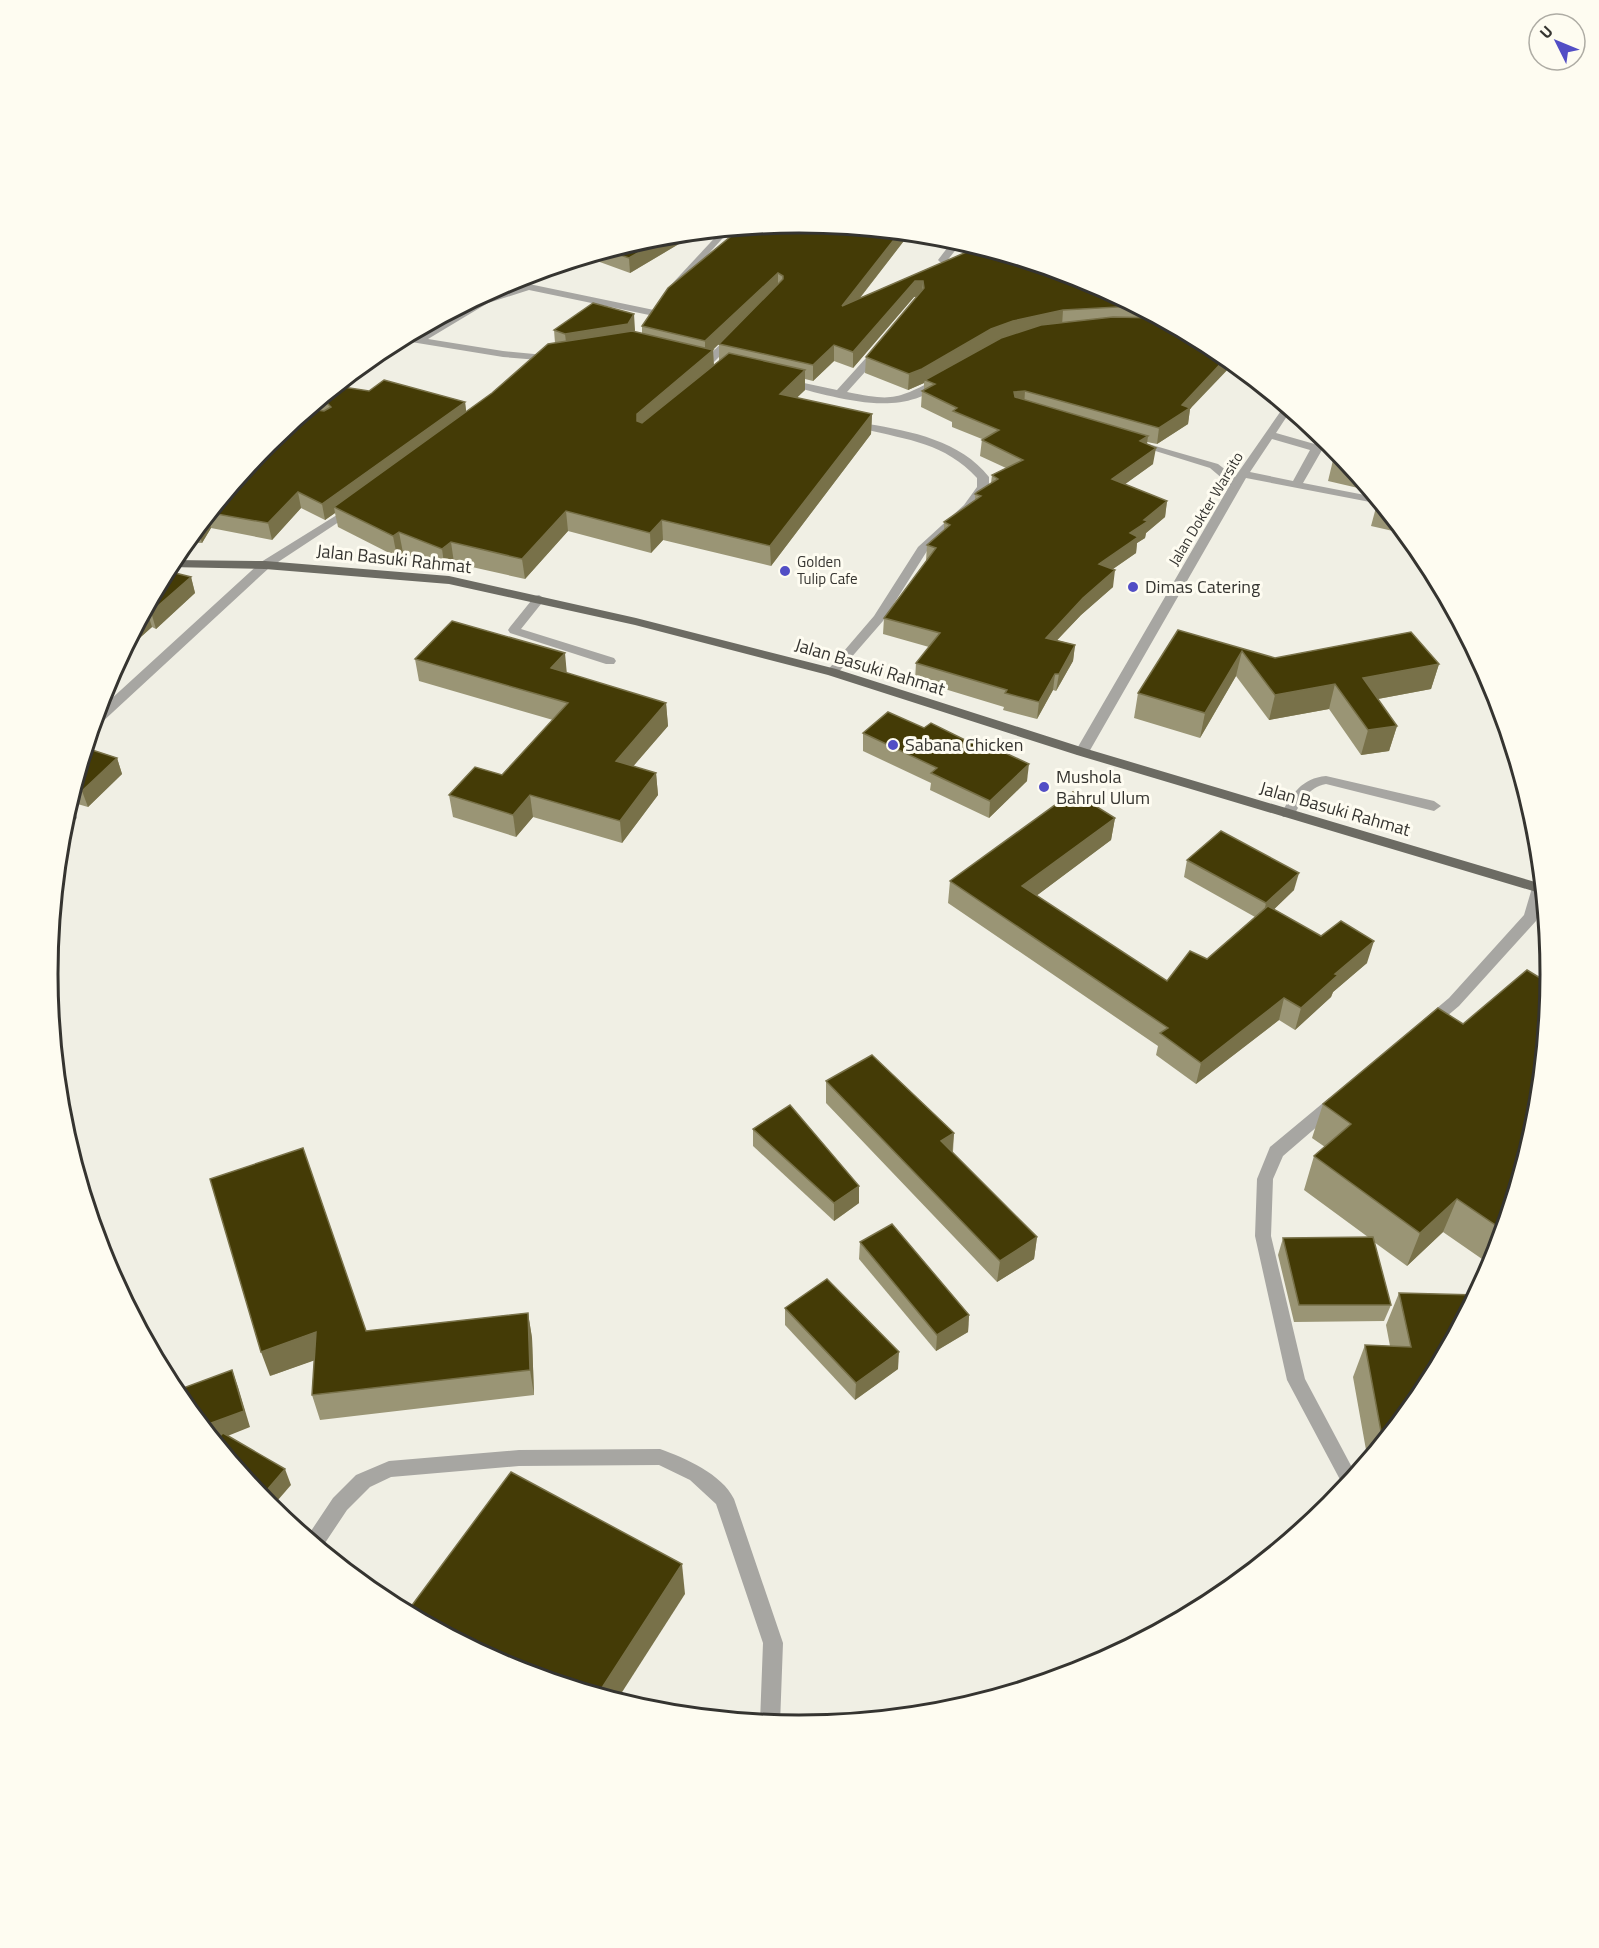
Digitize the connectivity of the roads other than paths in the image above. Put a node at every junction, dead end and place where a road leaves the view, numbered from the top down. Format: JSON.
{"nodes":[{"id":1,"x":718,"y":238,"type":"edge"},
{"id":2,"x":951,"y":249,"type":"edge"},
{"id":3,"x":943,"y":260,"type":"edge"},
{"id":4,"x":515,"y":289,"type":"edge"},
{"id":5,"x":660,"y":305,"type":"junction"},
{"id":6,"x":450,"y":321,"type":"edge"},
{"id":7,"x":649,"y":323,"type":"edge"},
{"id":8,"x":739,"y":332,"type":"edge"},
{"id":9,"x":416,"y":340,"type":"edge"},
{"id":10,"x":419,"y":341,"type":"junction"},
{"id":11,"x":886,"y":341,"type":"edge"},
{"id":12,"x":566,"y":356,"type":"edge"},
{"id":13,"x":707,"y":362,"type":"edge"},
{"id":14,"x":951,"y":374,"type":"edge"},
{"id":15,"x":778,"y":380,"type":"edge"},
{"id":16,"x":839,"y":394,"type":"junction"},
{"id":17,"x":1284,"y":413,"type":"edge"},
{"id":18,"x":868,"y":427,"type":"edge"},
{"id":19,"x":1270,"y":435,"type":"junction"},
{"id":20,"x":1122,"y":440,"type":"edge"},
{"id":21,"x":1240,"y":479,"type":"junction"},
{"id":22,"x":1297,"y":484,"type":"junction"},
{"id":23,"x":1368,"y":499,"type":"edge"},
{"id":24,"x":359,"y":504,"type":"edge"},
{"id":25,"x":182,"y":564,"type":"edge"},
{"id":26,"x":265,"y":565,"type":"junction"},
{"id":27,"x":539,"y":599,"type":"junction"},
{"id":28,"x":610,"y":661,"type":"dead end"},
{"id":29,"x":832,"y":672,"type":"junction"},
{"id":30,"x":108,"y":709,"type":"edge"},
{"id":31,"x":1082,"y":752,"type":"junction"},
{"id":32,"x":1434,"y":806,"type":"dead end"},
{"id":33,"x":1288,"y":814,"type":"junction"},
{"id":34,"x":1535,"y":886,"type":"edge"},
{"id":35,"x":1536,"y":901,"type":"edge"},
{"id":36,"x":1418,"y":1032,"type":"edge"},
{"id":37,"x":1347,"y":1092,"type":"edge"},
{"id":38,"x":1346,"y":1474,"type":"edge"},
{"id":39,"x":318,"y":1537,"type":"edge"},
{"id":40,"x":770,"y":1714,"type":"edge"}],
"edges":[{"from":1,"to":5,"type":"street"},
{"from":2,"to":3,"type":"street"},
{"from":4,"to":5,"type":"street"},
{"from":5,"to":7,"type":"street"},
{"from":6,"to":10,"type":"street"},
{"from":8,"to":13,"type":"street"},
{"from":9,"to":10,"type":"street"},
{"from":10,"to":12,"type":"street"},
{"from":11,"to":16,"type":"street"},
{"from":14,"to":16,"type":"street"},
{"from":15,"to":16,"type":"street"},
{"from":17,"to":19,"type":"street","name":"Jalan Dokter Warsito"},
{"from":18,"to":29,"type":"street"},
{"from":19,"to":21,"type":"street","name":"Jalan Dokter Warsito"},
{"from":19,"to":22,"type":"street"},
{"from":20,"to":21,"type":"street"},
{"from":21,"to":22,"type":"street"},
{"from":21,"to":31,"type":"street","name":"Jalan Dokter Warsito"},
{"from":22,"to":23,"type":"street"},
{"from":24,"to":26,"type":"street"},
{"from":25,"to":26,"type":"main road","name":"Jalan Basuki Rahmat"},
{"from":26,"to":27,"type":"main road","name":"Jalan Basuki Rahmat"},
{"from":26,"to":30,"type":"street"},
{"from":27,"to":28,"type":"street"},
{"from":27,"to":29,"type":"main road","name":"Jalan Basuki Rahmat"},
{"from":29,"to":31,"type":"main road","name":"Jalan Basuki Rahmat"},
{"from":31,"to":33,"type":"main road","name":"Jalan Basuki Rahmat"},
{"from":32,"to":33,"type":"street"},
{"from":33,"to":34,"type":"main road","name":"Jalan Basuki Rahmat"},
{"from":35,"to":36,"type":"street"},
{"from":37,"to":38,"type":"street"},
{"from":39,"to":40,"type":"street"}]}
